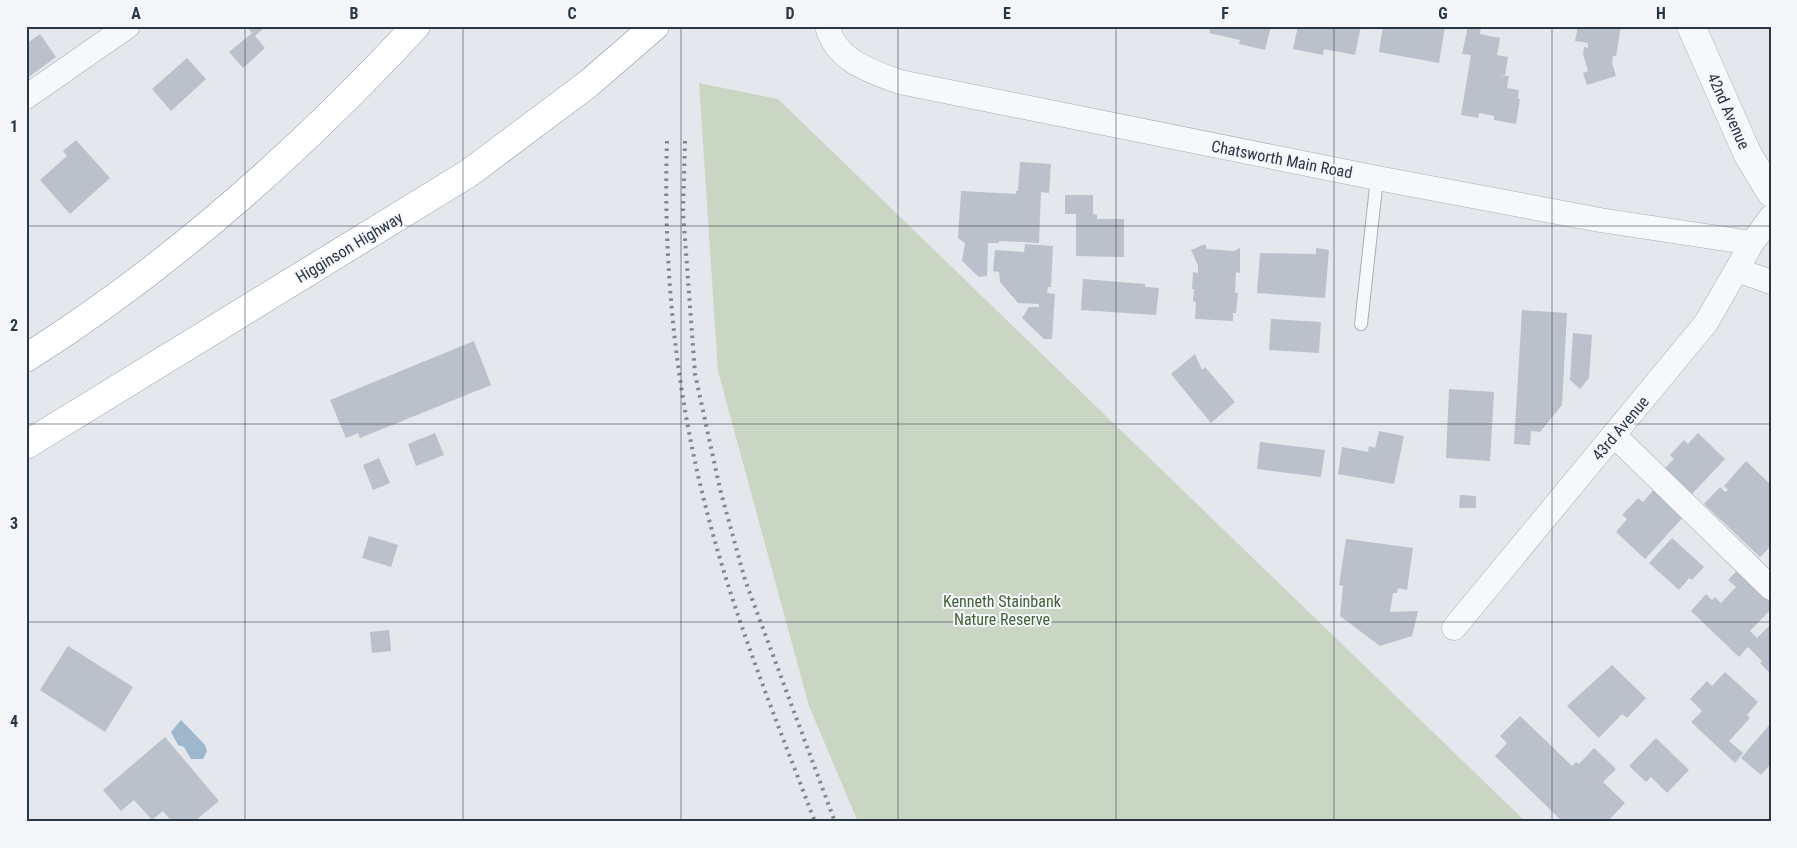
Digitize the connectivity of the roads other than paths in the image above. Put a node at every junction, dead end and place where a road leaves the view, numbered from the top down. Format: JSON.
{"nodes":[{"id":1,"x":128,"y":26,"type":"edge"},
{"id":2,"x":393,"y":26,"type":"edge"},
{"id":3,"x":416,"y":26,"type":"edge"},
{"id":4,"x":655,"y":26,"type":"edge"},
{"id":5,"x":1691,"y":26,"type":"edge"},
{"id":6,"x":828,"y":31,"type":"edge"},
{"id":7,"x":26,"y":97,"type":"edge"},
{"id":8,"x":340,"y":104,"type":"junction"},
{"id":9,"x":1377,"y":178,"type":"junction"},
{"id":10,"x":1771,"y":193,"type":"edge"},
{"id":11,"x":1771,"y":217,"type":"edge"},
{"id":12,"x":1752,"y":243,"type":"junction"},
{"id":13,"x":1737,"y":270,"type":"junction"},
{"id":14,"x":1771,"y":282,"type":"edge"},
{"id":15,"x":1360,"y":324,"type":"dead end"},
{"id":16,"x":26,"y":358,"type":"edge"},
{"id":17,"x":1614,"y":436,"type":"junction"},
{"id":18,"x":26,"y":444,"type":"edge"},
{"id":19,"x":1771,"y":588,"type":"edge"},
{"id":20,"x":1454,"y":628,"type":"dead end"}],
"edges":[{"from":1,"to":7,"type":"street"},
{"from":2,"to":8,"type":"highway"},
{"from":3,"to":8,"type":"highway"},
{"from":4,"to":18,"type":"highway","name":"Higginson Highway"},
{"from":5,"to":10,"type":"street","name":"42nd Avenue"},
{"from":6,"to":9,"type":"street","name":"Chatsworth Main Road"},
{"from":8,"to":16,"type":"highway"},
{"from":9,"to":12,"type":"street","name":"Chatsworth Main Road"},
{"from":9,"to":15,"type":"lane"},
{"from":11,"to":12,"type":"street","name":"43rd Avenue"},
{"from":12,"to":13,"type":"street","name":"43rd Avenue"},
{"from":13,"to":14,"type":"street"},
{"from":13,"to":17,"type":"street","name":"43rd Avenue"},
{"from":17,"to":19,"type":"street"},
{"from":17,"to":20,"type":"street","name":"43rd Avenue"}]}
